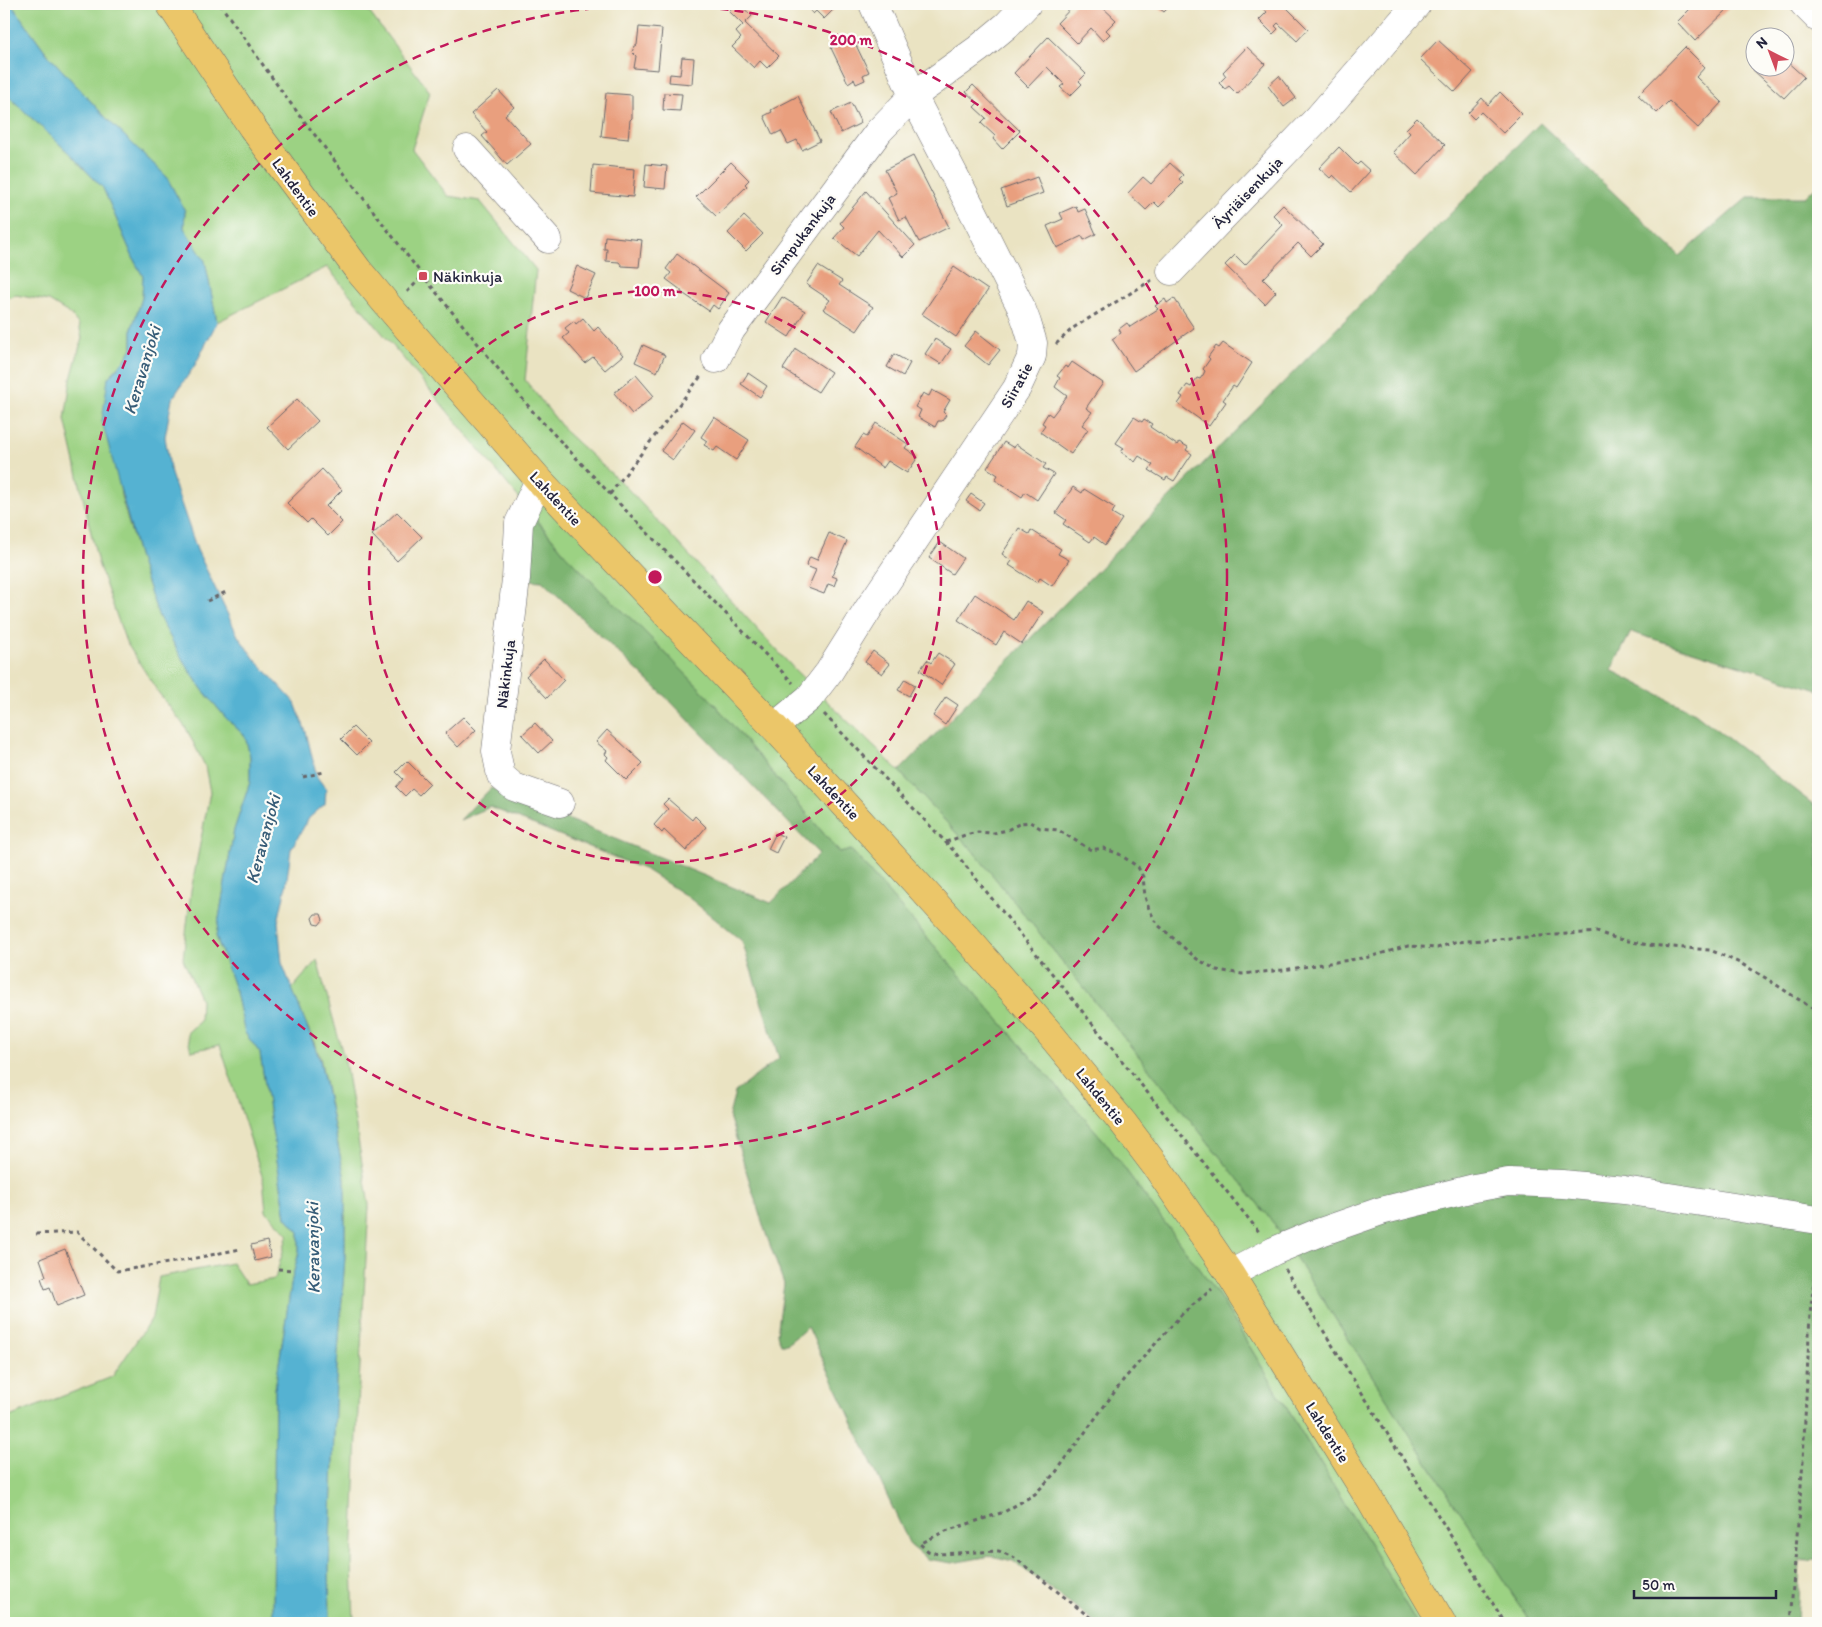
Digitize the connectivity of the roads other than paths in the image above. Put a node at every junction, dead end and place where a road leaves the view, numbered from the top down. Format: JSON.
{"nodes":[{"id":1,"x":170,"y":4,"type":"edge"},
{"id":2,"x":873,"y":4,"type":"edge"},
{"id":3,"x":1027,"y":4,"type":"edge"},
{"id":4,"x":1417,"y":4,"type":"edge"},
{"id":5,"x":1804,"y":4,"type":"edge"},
{"id":6,"x":1818,"y":18,"type":"edge"},
{"id":7,"x":913,"y":96,"type":"junction"},
{"id":8,"x":467,"y":149,"type":"dead end"},
{"id":9,"x":548,"y":239,"type":"dead end"},
{"id":10,"x":1171,"y":271,"type":"road end"},
{"id":11,"x":716,"y":358,"type":"road end"},
{"id":12,"x":539,"y":480,"type":"junction"},
{"id":13,"x":774,"y":727,"type":"junction"},
{"id":14,"x":560,"y":803,"type":"dead end"},
{"id":15,"x":1818,"y":1220,"type":"edge"},
{"id":16,"x":1230,"y":1274,"type":"junction"},
{"id":17,"x":1442,"y":1623,"type":"edge"}],
"edges":[{"from":1,"to":12,"type":"main road","name":"Lahdentie"},
{"from":2,"to":7,"type":"street","name":"Siiratie"},
{"from":3,"to":7,"type":"street","name":"Simpukankuja"},
{"from":4,"to":10,"type":"street","name":"Äyriäisenkuja"},
{"from":5,"to":6,"type":"street"},
{"from":7,"to":11,"type":"street","name":"Simpukankuja"},
{"from":7,"to":13,"type":"street","name":"Siiratie"},
{"from":8,"to":9,"type":"street"},
{"from":12,"to":13,"type":"main road","name":"Lahdentie"},
{"from":12,"to":14,"type":"street","name":"Näkinkuja"},
{"from":13,"to":16,"type":"main road","name":"Lahdentie"},
{"from":15,"to":16,"type":"street"},
{"from":16,"to":17,"type":"main road","name":"Lahdentie"}]}
